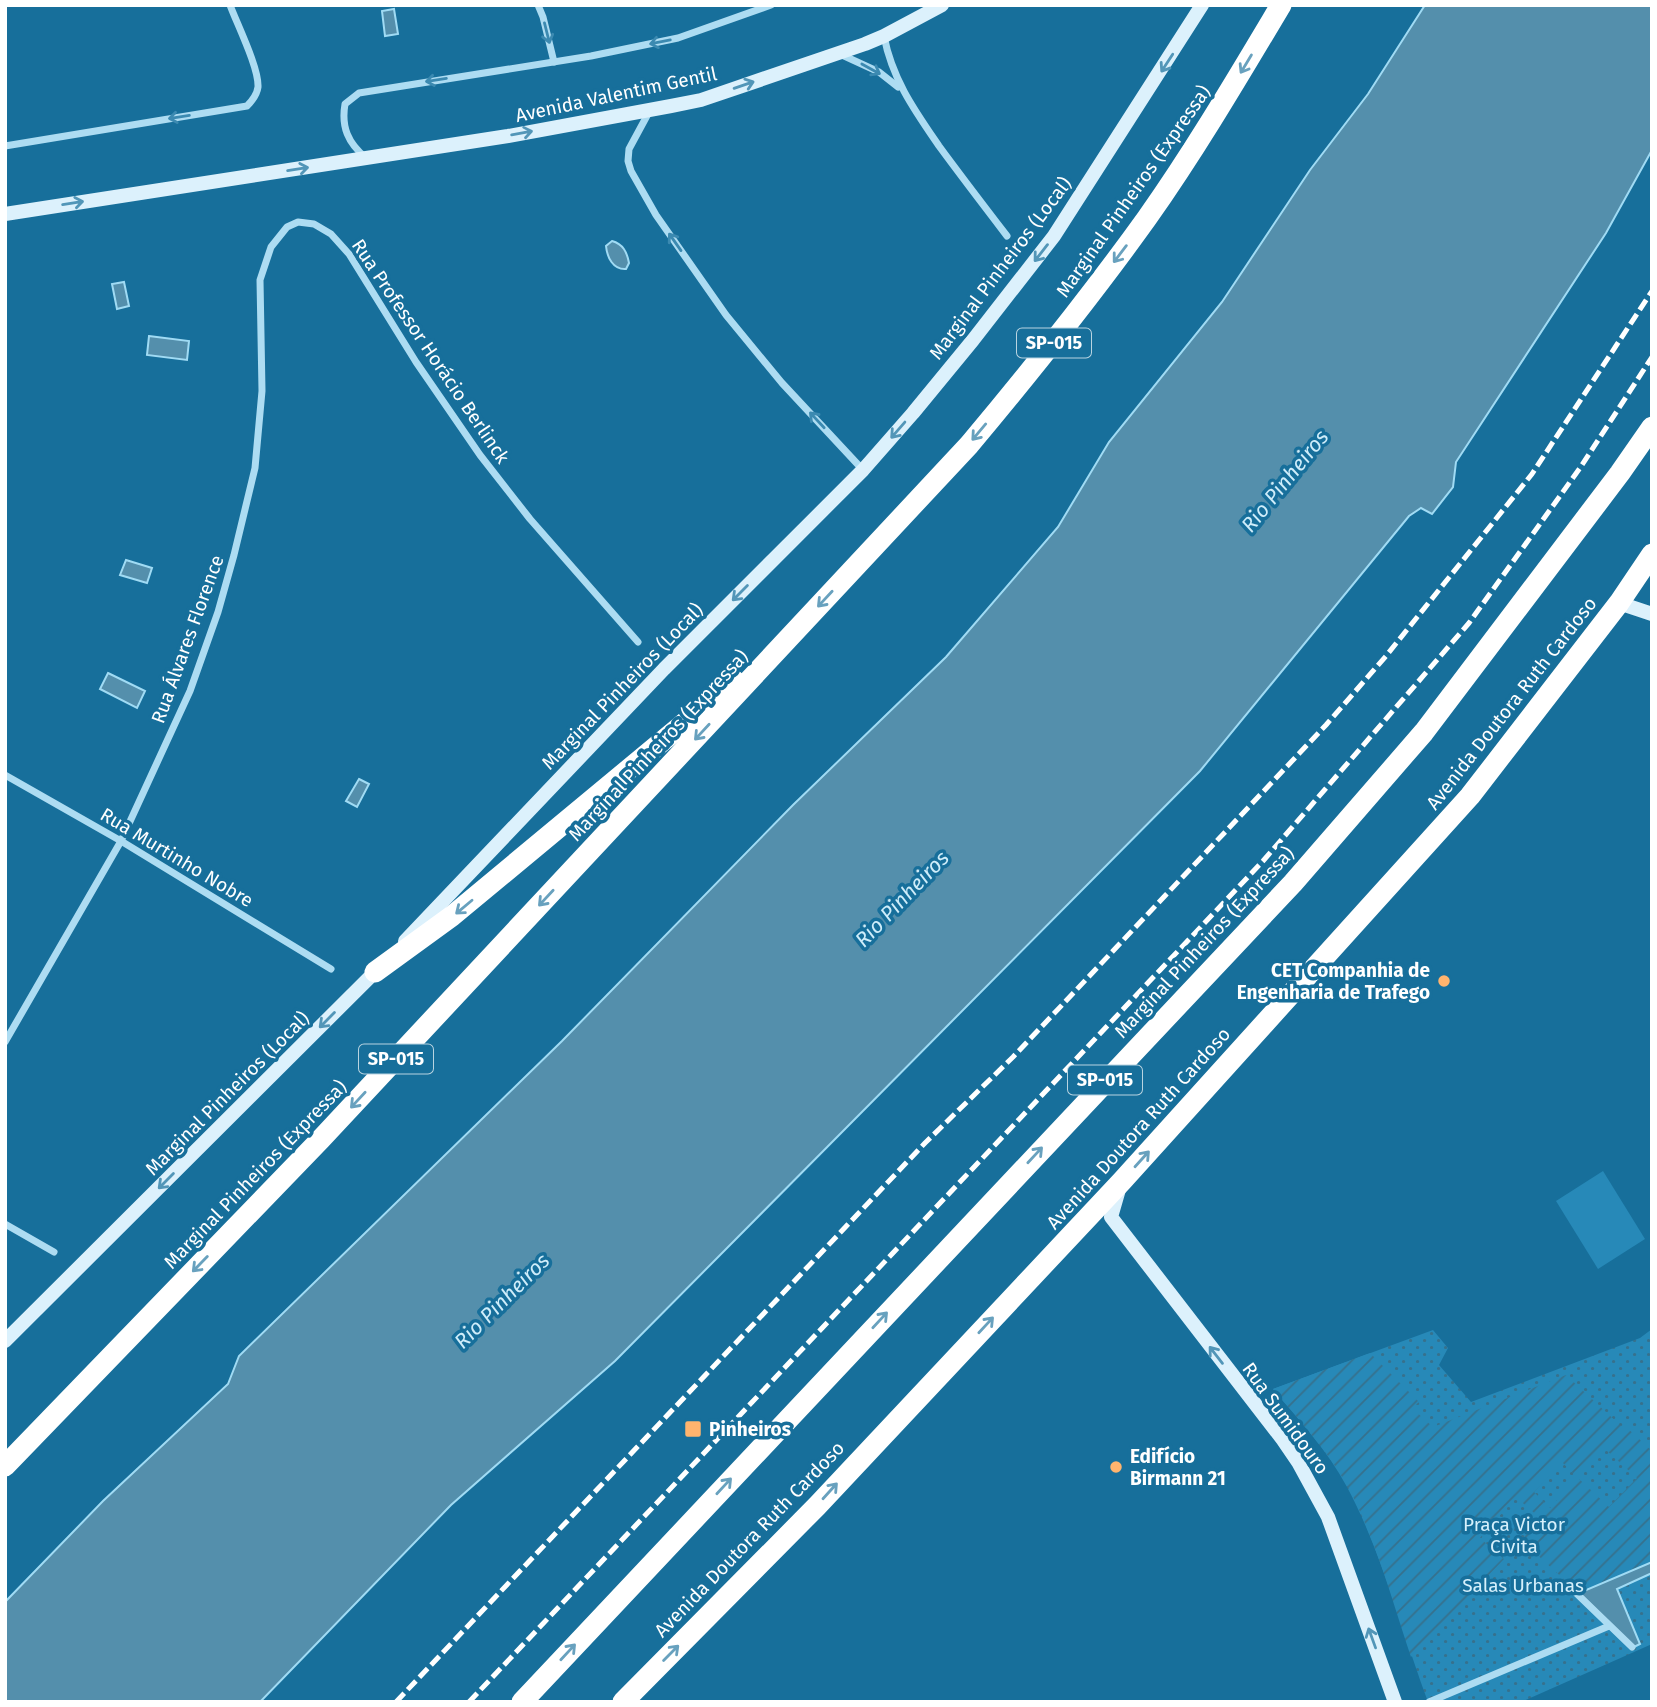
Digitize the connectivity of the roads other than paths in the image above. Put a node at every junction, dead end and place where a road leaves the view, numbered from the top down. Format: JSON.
{"nodes":[{"id":1,"x":230,"y":5,"type":"edge"},
{"id":2,"x":538,"y":5,"type":"edge"},
{"id":3,"x":771,"y":5,"type":"edge"},
{"id":4,"x":942,"y":5,"type":"edge"},
{"id":5,"x":1202,"y":5,"type":"edge"},
{"id":6,"x":1280,"y":5,"type":"edge"},
{"id":7,"x":884,"y":36,"type":"junction"},
{"id":8,"x":838,"y":53,"type":"junction"},
{"id":9,"x":554,"y":62,"type":"junction"},
{"id":10,"x":901,"y":89,"type":"junction"},
{"id":11,"x":650,"y":110,"type":"junction"},
{"id":12,"x":5,"y":146,"type":"edge"},
{"id":13,"x":366,"y":158,"type":"junction"},
{"id":14,"x":5,"y":214,"type":"edge"},
{"id":15,"x":298,"y":222,"type":"joint"},
{"id":16,"x":1007,"y":236,"type":"dead end"},
{"id":17,"x":1652,"y":427,"type":"edge"},
{"id":18,"x":863,"y":470,"type":"junction"},
{"id":19,"x":1652,"y":554,"type":"edge"},
{"id":20,"x":1619,"y":603,"type":"junction"},
{"id":21,"x":1652,"y":614,"type":"edge"},
{"id":22,"x":638,"y":642,"type":"dead end"},
{"id":23,"x":782,"y":646,"type":"junction"},
{"id":24,"x":5,"y":775,"type":"edge"},
{"id":25,"x":121,"y":841,"type":"junction"},
{"id":26,"x":331,"y":969,"type":"dead end"},
{"id":27,"x":375,"y":972,"type":"junction"},
{"id":28,"x":5,"y":1042,"type":"edge"},
{"id":29,"x":1122,"y":1181,"type":"junction"},
{"id":30,"x":5,"y":1224,"type":"edge"},
{"id":31,"x":54,"y":1251,"type":"dead end"},
{"id":32,"x":5,"y":1341,"type":"edge"},
{"id":33,"x":5,"y":1466,"type":"edge"},
{"id":34,"x":1576,"y":1593,"type":"dead end"},
{"id":35,"x":1609,"y":1626,"type":"junction"},
{"id":36,"x":1632,"y":1647,"type":"dead end"},
{"id":37,"x":522,"y":1702,"type":"edge"},
{"id":38,"x":623,"y":1702,"type":"edge"},
{"id":39,"x":1395,"y":1702,"type":"edge"},
{"id":40,"x":1429,"y":1702,"type":"edge"}],
"edges":[{"from":1,"to":12,"type":"street","one_way":true},
{"from":2,"to":9,"type":"street","one_way":true},
{"from":3,"to":9,"type":"street","one_way":true},
{"from":4,"to":7,"type":"main road","name":"Avenida Valentim Gentil"},
{"from":5,"to":18,"type":"main road","name":"Marginal Pinheiros (Local)","one_way":true},
{"from":6,"to":23,"type":"highway","name":"Marginal Pinheiros (Expressa)","number":"SP-015","one_way":true},
{"from":7,"to":8,"type":"main road","name":"Avenida Valentim Gentil"},
{"from":7,"to":10,"type":"street"},
{"from":8,"to":10,"type":"street","one_way":true},
{"from":11,"to":8,"type":"main road","name":"Avenida Valentim Gentil","one_way":true},
{"from":9,"to":13,"type":"street","one_way":true},
{"from":10,"to":16,"type":"street"},
{"from":13,"to":11,"type":"main road","name":"Avenida Valentim Gentil","one_way":true},
{"from":18,"to":11,"type":"street","one_way":true},
{"from":14,"to":13,"type":"main road","name":"Avenida Valentim Gentil","one_way":true},
{"from":15,"to":22,"type":"street","name":"Rua Professor Horácio Berlinck"},
{"from":15,"to":25,"type":"street","name":"Rua Álvares Florence"},
{"from":37,"to":17,"type":"highway","name":"Marginal Pinheiros (Expressa)","number":"SP-015","one_way":true},
{"from":18,"to":27,"type":"main road","name":"Marginal Pinheiros (Local)","one_way":true},
{"from":19,"to":20,"type":"highway","name":"Avenida Doutora Ruth Cardoso"},
{"from":20,"to":21,"type":"main road"},
{"from":29,"to":20,"type":"highway","name":"Avenida Doutora Ruth Cardoso","one_way":true},
{"from":23,"to":27,"type":"highway","one_way":true},
{"from":23,"to":33,"type":"highway","name":"Marginal Pinheiros (Expressa)","number":"SP-015","one_way":true},
{"from":24,"to":25,"type":"street","name":"Rua Murtinho Nobre"},
{"from":25,"to":26,"type":"street","name":"Rua Murtinho Nobre"},
{"from":25,"to":28,"type":"street","name":"Rua Álvares Florence"},
{"from":27,"to":32,"type":"main road","name":"Marginal Pinheiros (Local)","one_way":true},
{"from":38,"to":29,"type":"highway","name":"Avenida Doutora Ruth Cardoso","one_way":true},
{"from":39,"to":29,"type":"main road","name":"Rua Sumidouro","one_way":true},
{"from":30,"to":31,"type":"street"},
{"from":34,"to":35,"type":"street"},
{"from":35,"to":36,"type":"street"},
{"from":35,"to":40,"type":"street"}]}
